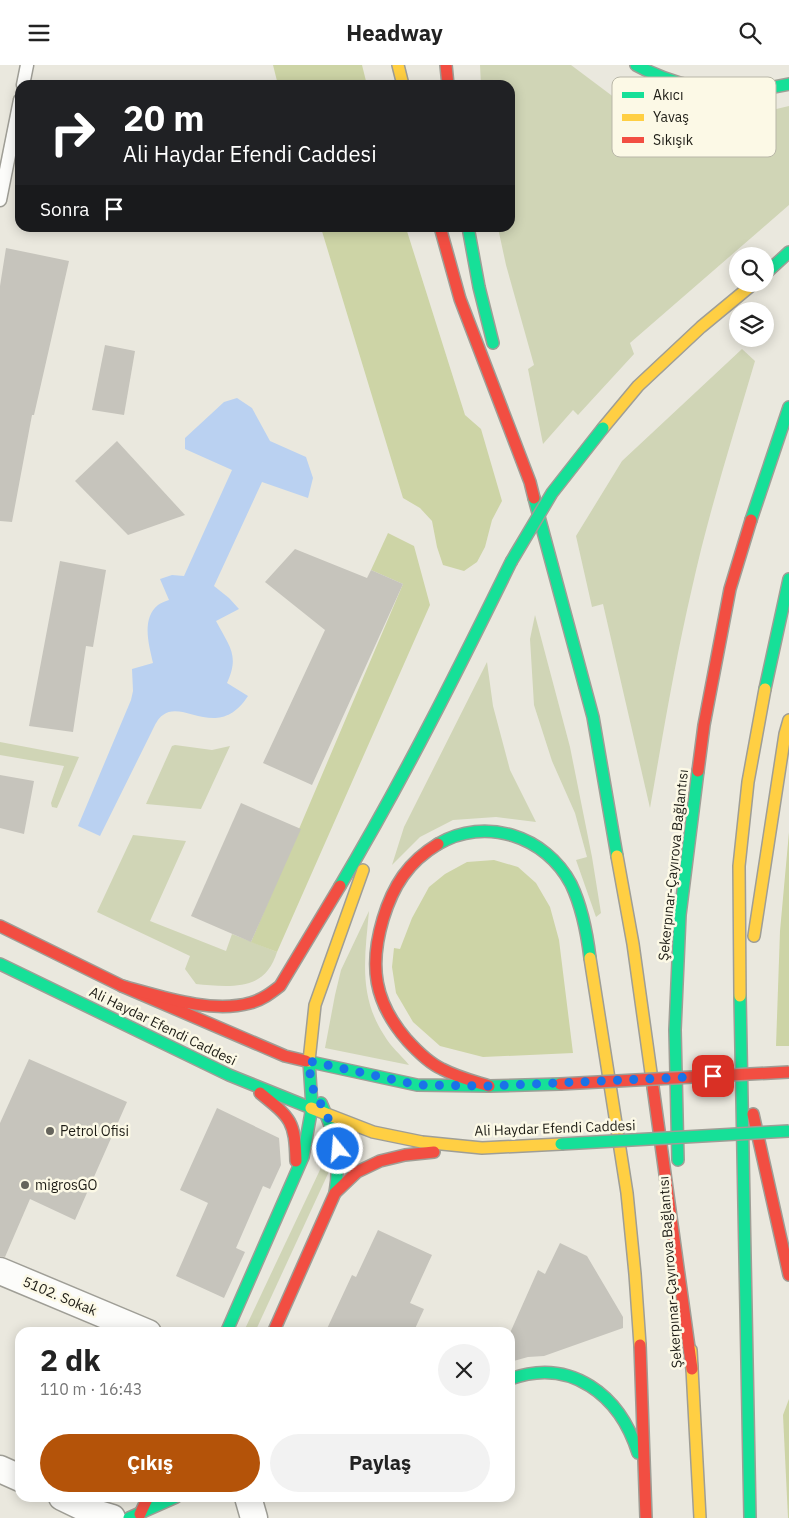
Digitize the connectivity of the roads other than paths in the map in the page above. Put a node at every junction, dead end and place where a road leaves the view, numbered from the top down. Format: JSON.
{"nodes":[{"id":1,"x":27,"y":65,"type":"edge"},
{"id":2,"x":398,"y":65,"type":"edge"},
{"id":3,"x":446,"y":65,"type":"edge"},
{"id":4,"x":636,"y":65,"type":"edge"},
{"id":5,"x":661,"y":77,"type":"edge"},
{"id":6,"x":24,"y":80,"type":"edge"},
{"id":7,"x":402,"y":80,"type":"edge"},
{"id":8,"x":448,"y":80,"type":"edge"},
{"id":9,"x":789,"y":84,"type":"edge"},
{"id":10,"x":776,"y":87,"type":"edge"},
{"id":11,"x":15,"y":125,"type":"edge"},
{"id":12,"x":0,"y":200,"type":"edge"},
{"id":13,"x":441,"y":232,"type":"edge"},
{"id":14,"x":469,"y":232,"type":"edge"},
{"id":15,"x":789,"y":252,"type":"edge"},
{"id":16,"x":774,"y":266,"type":"edge"},
{"id":17,"x":743,"y":292,"type":"edge"},
{"id":18,"x":496,"y":352,"type":"dead end"},
{"id":19,"x":503,"y":380,"type":"dead end"},
{"id":20,"x":789,"y":407,"type":"edge"},
{"id":21,"x":530,"y":482,"type":"junction"},
{"id":22,"x":789,"y":579,"type":"edge"},
{"id":23,"x":789,"y":720,"type":"edge"},
{"id":24,"x":382,"y":815,"type":"junction"},
{"id":25,"x":0,"y":926,"type":"edge"},
{"id":26,"x":0,"y":964,"type":"edge"},
{"id":27,"x":122,"y":986,"type":"junction"},
{"id":28,"x":740,"y":1053,"type":"junction"},
{"id":29,"x":285,"y":1056,"type":"junction"},
{"id":30,"x":309,"y":1061,"type":"junction"},
{"id":31,"x":789,"y":1072,"type":"edge"},
{"id":32,"x":229,"y":1075,"type":"junction"},
{"id":33,"x":311,"y":1085,"type":"junction"},
{"id":34,"x":489,"y":1086,"type":"junction"},
{"id":35,"x":312,"y":1107,"type":"junction"},
{"id":36,"x":326,"y":1113,"type":"junction"},
{"id":37,"x":789,"y":1131,"type":"edge"},
{"id":38,"x":482,"y":1148,"type":"junction"},
{"id":39,"x":678,"y":1168,"type":"dead end"},
{"id":40,"x":292,"y":1185,"type":"junction"},
{"id":41,"x":336,"y":1193,"type":"junction"},
{"id":42,"x":681,"y":1206,"type":"dead end"},
{"id":43,"x":0,"y":1271,"type":"edge"},
{"id":44,"x":789,"y":1275,"type":"edge"},
{"id":45,"x":134,"y":1327,"type":"edge"},
{"id":46,"x":229,"y":1327,"type":"edge"},
{"id":47,"x":276,"y":1327,"type":"edge"},
{"id":48,"x":692,"y":1369,"type":"junction"},
{"id":49,"x":515,"y":1377,"type":"edge"},
{"id":50,"x":0,"y":1469,"type":"edge"},
{"id":51,"x":15,"y":1476,"type":"edge"},
{"id":52,"x":73,"y":1502,"type":"edge"},
{"id":53,"x":146,"y":1502,"type":"edge"},
{"id":54,"x":165,"y":1502,"type":"edge"},
{"id":55,"x":249,"y":1502,"type":"edge"},
{"id":56,"x":140,"y":1514,"type":"junction"},
{"id":57,"x":112,"y":1518,"type":"edge"},
{"id":58,"x":129,"y":1518,"type":"edge"},
{"id":59,"x":254,"y":1518,"type":"edge"},
{"id":60,"x":645,"y":1518,"type":"edge"},
{"id":61,"x":700,"y":1518,"type":"edge"},
{"id":62,"x":750,"y":1518,"type":"edge"}],
"edges":[{"from":1,"to":6,"type":"lane"},
{"from":2,"to":7,"type":"main road"},
{"from":3,"to":8,"type":"main road"},
{"from":4,"to":5,"type":"main road"},
{"from":9,"to":10,"type":"main road"},
{"from":11,"to":12,"type":"lane"},
{"from":13,"to":21,"type":"main road"},
{"from":14,"to":18,"type":"main road"},
{"from":15,"to":16,"type":"main road"},
{"from":17,"to":24,"type":"main road","bridge":true},
{"from":19,"to":21,"type":"main road"},
{"from":20,"to":39,"type":"main road","name":"Şekerpınar-Çayırova Bağlantısı"},
{"from":21,"to":48,"type":"main road"},
{"from":22,"to":28,"type":"main road"},
{"from":23,"to":28,"type":"main road"},
{"from":24,"to":27,"type":"main road"},
{"from":24,"to":30,"type":"main road"},
{"from":25,"to":27,"type":"main road","name":"Ali Haydar Efendi Caddesi"},
{"from":26,"to":32,"type":"main road","name":"Ali Haydar Efendi Caddesi"},
{"from":27,"to":29,"type":"main road","name":"Ali Haydar Efendi Caddesi"},
{"from":28,"to":44,"type":"main road"},
{"from":28,"to":62,"type":"main road"},
{"from":29,"to":30,"type":"main road","name":"Ali Haydar Efendi Caddesi"},
{"from":29,"to":33,"type":"main road"},
{"from":30,"to":33,"type":"main road"},
{"from":30,"to":34,"type":"main road","name":"Ali Haydar Efendi Caddesi"},
{"from":31,"to":34,"type":"main road","name":"Ali Haydar Efendi Caddesi","bridge":true},
{"from":32,"to":35,"type":"main road","name":"Ali Haydar Efendi Caddesi"},
{"from":32,"to":40,"type":"main road"},
{"from":33,"to":35,"type":"main road"},
{"from":33,"to":36,"type":"main road"},
{"from":34,"to":60,"type":"main road"},
{"from":35,"to":36,"type":"main road","name":"Ali Haydar Efendi Caddesi"},
{"from":35,"to":40,"type":"main road"},
{"from":36,"to":38,"type":"main road","name":"Ali Haydar Efendi Caddesi"},
{"from":36,"to":41,"type":"main road"},
{"from":37,"to":38,"type":"main road","name":"Ali Haydar Efendi Caddesi","bridge":true},
{"from":38,"to":41,"type":"main road"},
{"from":40,"to":46,"type":"main road"},
{"from":41,"to":47,"type":"main road"},
{"from":42,"to":48,"type":"main road","name":"Şekerpınar-Çayırova Bağlantısı"},
{"from":43,"to":45,"type":"street","name":"5102. Sokak"},
{"from":48,"to":61,"type":"main road","name":"Şekerpınar-Çayırova Bağlantısı"},
{"from":49,"to":60,"type":"main road"},
{"from":50,"to":51,"type":"street"},
{"from":52,"to":57,"type":"street"},
{"from":53,"to":56,"type":"main road"},
{"from":54,"to":56,"type":"main road"},
{"from":55,"to":59,"type":"street"},
{"from":56,"to":58,"type":"main road"}]}
